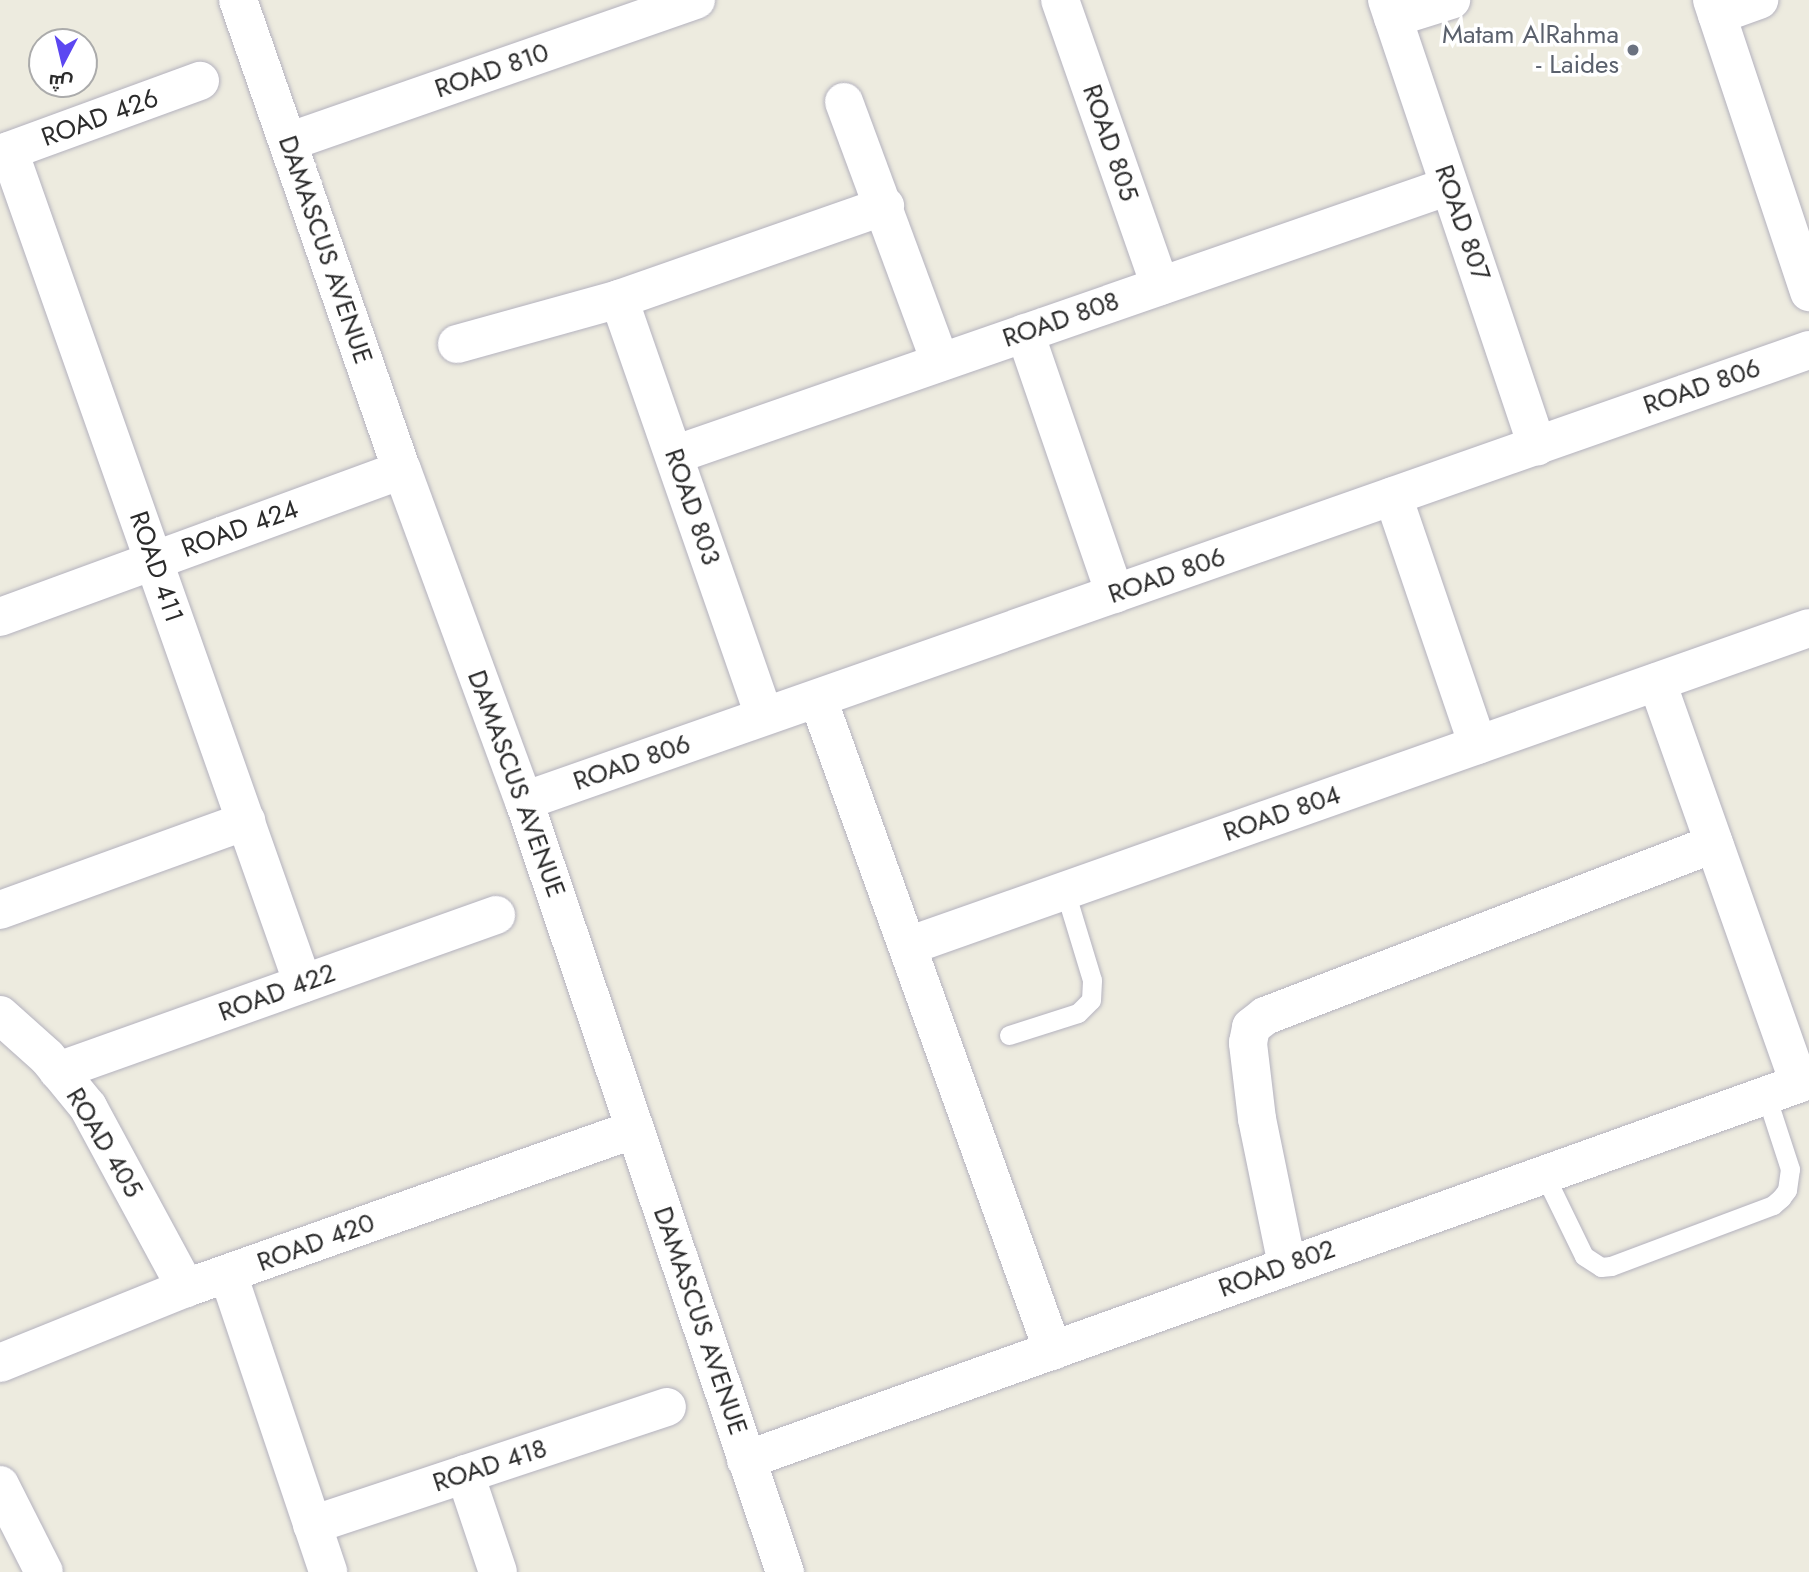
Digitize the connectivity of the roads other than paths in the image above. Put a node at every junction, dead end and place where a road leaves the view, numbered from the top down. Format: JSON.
{"nodes":[{"id":1,"x":238,"y":0,"type":"edge"},
{"id":2,"x":696,"y":0,"type":"edge"},
{"id":3,"x":1060,"y":0,"type":"edge"},
{"id":4,"x":1451,"y":0,"type":"edge"},
{"id":5,"x":1759,"y":0,"type":"edge"},
{"id":6,"x":1715,"y":8,"type":"edge"},
{"id":7,"x":1390,"y":9,"type":"edge"},
{"id":8,"x":200,"y":81,"type":"dead end"},
{"id":9,"x":844,"y":102,"type":"dead end"},
{"id":10,"x":288,"y":142,"type":"junction"},
{"id":11,"x":5,"y":152,"type":"edge"},
{"id":12,"x":1449,"y":186,"type":"junction"},
{"id":13,"x":885,"y":206,"type":"junction"},
{"id":14,"x":1160,"y":286,"type":"junction"},
{"id":15,"x":1809,"y":292,"type":"edge"},
{"id":16,"x":619,"y":299,"type":"junction"},
{"id":17,"x":1025,"y":332,"type":"junction"},
{"id":18,"x":457,"y":344,"type":"dead end"},
{"id":19,"x":1809,"y":350,"type":"edge"},
{"id":20,"x":940,"y":362,"type":"junction"},
{"id":21,"x":1537,"y":446,"type":"junction"},
{"id":22,"x":674,"y":455,"type":"junction"},
{"id":23,"x":402,"y":470,"type":"junction"},
{"id":24,"x":1393,"y":496,"type":"junction"},
{"id":25,"x":154,"y":561,"type":"junction"},
{"id":26,"x":1115,"y":594,"type":"junction"},
{"id":27,"x":0,"y":617,"type":"edge"},
{"id":28,"x":1809,"y":628,"type":"edge"},
{"id":29,"x":1657,"y":682,"type":"junction"},
{"id":30,"x":818,"y":699,"type":"junction"},
{"id":31,"x":764,"y":716,"type":"junction"},
{"id":32,"x":1478,"y":745,"type":"junction"},
{"id":33,"x":524,"y":801,"type":"junction"},
{"id":34,"x":246,"y":821,"type":"junction"},
{"id":35,"x":1714,"y":844,"type":"junction"},
{"id":36,"x":1065,"y":891,"type":"junction"},
{"id":37,"x":0,"y":910,"type":"edge"},
{"id":38,"x":496,"y":915,"type":"dead end"},
{"id":39,"x":908,"y":946,"type":"junction"},
{"id":40,"x":303,"y":984,"type":"junction"},
{"id":41,"x":0,"y":1015,"type":"edge"},
{"id":42,"x":1009,"y":1035,"type":"dead end"},
{"id":43,"x":58,"y":1071,"type":"junction"},
{"id":44,"x":1791,"y":1086,"type":"edge"},
{"id":45,"x":635,"y":1129,"type":"junction"},
{"id":46,"x":1544,"y":1174,"type":"junction"},
{"id":47,"x":1287,"y":1265,"type":"junction"},
{"id":48,"x":228,"y":1274,"type":"junction"},
{"id":49,"x":186,"y":1288,"type":"junction"},
{"id":50,"x":1053,"y":1350,"type":"junction"},
{"id":51,"x":0,"y":1363,"type":"edge"},
{"id":52,"x":667,"y":1407,"type":"dead end"},
{"id":53,"x":746,"y":1460,"type":"junction"},
{"id":54,"x":465,"y":1474,"type":"junction"},
{"id":55,"x":0,"y":1485,"type":"edge"},
{"id":56,"x":312,"y":1525,"type":"junction"},
{"id":57,"x":44,"y":1572,"type":"edge"},
{"id":58,"x":328,"y":1572,"type":"edge"},
{"id":59,"x":498,"y":1572,"type":"edge"},
{"id":60,"x":785,"y":1572,"type":"edge"}],
"edges":[{"from":1,"to":10,"type":"street","name":"DAMASCUS AVENUE"},
{"from":2,"to":10,"type":"street","name":"ROAD 810"},
{"from":3,"to":14,"type":"street","name":"ROAD 805"},
{"from":4,"to":7,"type":"street"},
{"from":5,"to":6,"type":"street"},
{"from":6,"to":15,"type":"street"},
{"from":7,"to":12,"type":"street","name":"ROAD 807"},
{"from":8,"to":11,"type":"street","name":"ROAD 426"},
{"from":9,"to":13,"type":"street"},
{"from":10,"to":23,"type":"street","name":"DAMASCUS AVENUE"},
{"from":11,"to":25,"type":"street","name":"ROAD 411"},
{"from":12,"to":14,"type":"street","name":"ROAD 808"},
{"from":12,"to":21,"type":"street","name":"ROAD 807"},
{"from":13,"to":16,"type":"street"},
{"from":13,"to":20,"type":"street"},
{"from":14,"to":17,"type":"street","name":"ROAD 808"},
{"from":16,"to":18,"type":"street"},
{"from":16,"to":22,"type":"street","name":"ROAD 803"},
{"from":17,"to":20,"type":"street","name":"ROAD 808"},
{"from":17,"to":26,"type":"street"},
{"from":19,"to":21,"type":"street","name":"ROAD 806"},
{"from":20,"to":22,"type":"street","name":"ROAD 808"},
{"from":21,"to":24,"type":"street","name":"ROAD 806"},
{"from":22,"to":31,"type":"street","name":"ROAD 803"},
{"from":23,"to":25,"type":"street","name":"ROAD 424"},
{"from":23,"to":33,"type":"street","name":"DAMASCUS AVENUE"},
{"from":24,"to":26,"type":"street","name":"ROAD 806"},
{"from":24,"to":32,"type":"street"},
{"from":25,"to":27,"type":"street","name":"ROAD 424"},
{"from":25,"to":34,"type":"street","name":"ROAD 411"},
{"from":26,"to":30,"type":"street","name":"ROAD 806"},
{"from":28,"to":29,"type":"street","name":"ROAD 804"},
{"from":29,"to":32,"type":"street","name":"ROAD 804"},
{"from":29,"to":35,"type":"street"},
{"from":30,"to":31,"type":"street","name":"ROAD 806"},
{"from":30,"to":39,"type":"street"},
{"from":31,"to":33,"type":"street","name":"ROAD 806"},
{"from":32,"to":36,"type":"street","name":"ROAD 804"},
{"from":33,"to":45,"type":"street","name":"DAMASCUS AVENUE"},
{"from":34,"to":37,"type":"street"},
{"from":34,"to":40,"type":"street","name":"ROAD 411"},
{"from":35,"to":44,"type":"street"},
{"from":35,"to":47,"type":"street"},
{"from":36,"to":39,"type":"street","name":"ROAD 804"},
{"from":36,"to":42,"type":"lane"},
{"from":38,"to":40,"type":"street","name":"ROAD 422"},
{"from":39,"to":50,"type":"street"},
{"from":40,"to":43,"type":"street","name":"ROAD 422"},
{"from":41,"to":43,"type":"street","name":"ROAD 405"},
{"from":43,"to":49,"type":"street","name":"ROAD 405"},
{"from":44,"to":46,"type":"street","name":"ROAD 802"},
{"from":44,"to":46,"type":"lane"},
{"from":45,"to":48,"type":"street","name":"ROAD 420"},
{"from":45,"to":53,"type":"street","name":"DAMASCUS AVENUE"},
{"from":46,"to":47,"type":"street","name":"ROAD 802"},
{"from":47,"to":50,"type":"street","name":"ROAD 802"},
{"from":48,"to":49,"type":"street","name":"ROAD 420"},
{"from":48,"to":56,"type":"street"},
{"from":49,"to":51,"type":"street","name":"ROAD 420"},
{"from":50,"to":53,"type":"street","name":"ROAD 802"},
{"from":52,"to":54,"type":"street","name":"ROAD 418"},
{"from":53,"to":60,"type":"street","name":"DAMASCUS AVENUE"},
{"from":54,"to":56,"type":"street","name":"ROAD 418"},
{"from":54,"to":59,"type":"street"},
{"from":55,"to":57,"type":"street"},
{"from":56,"to":58,"type":"street"}]}
